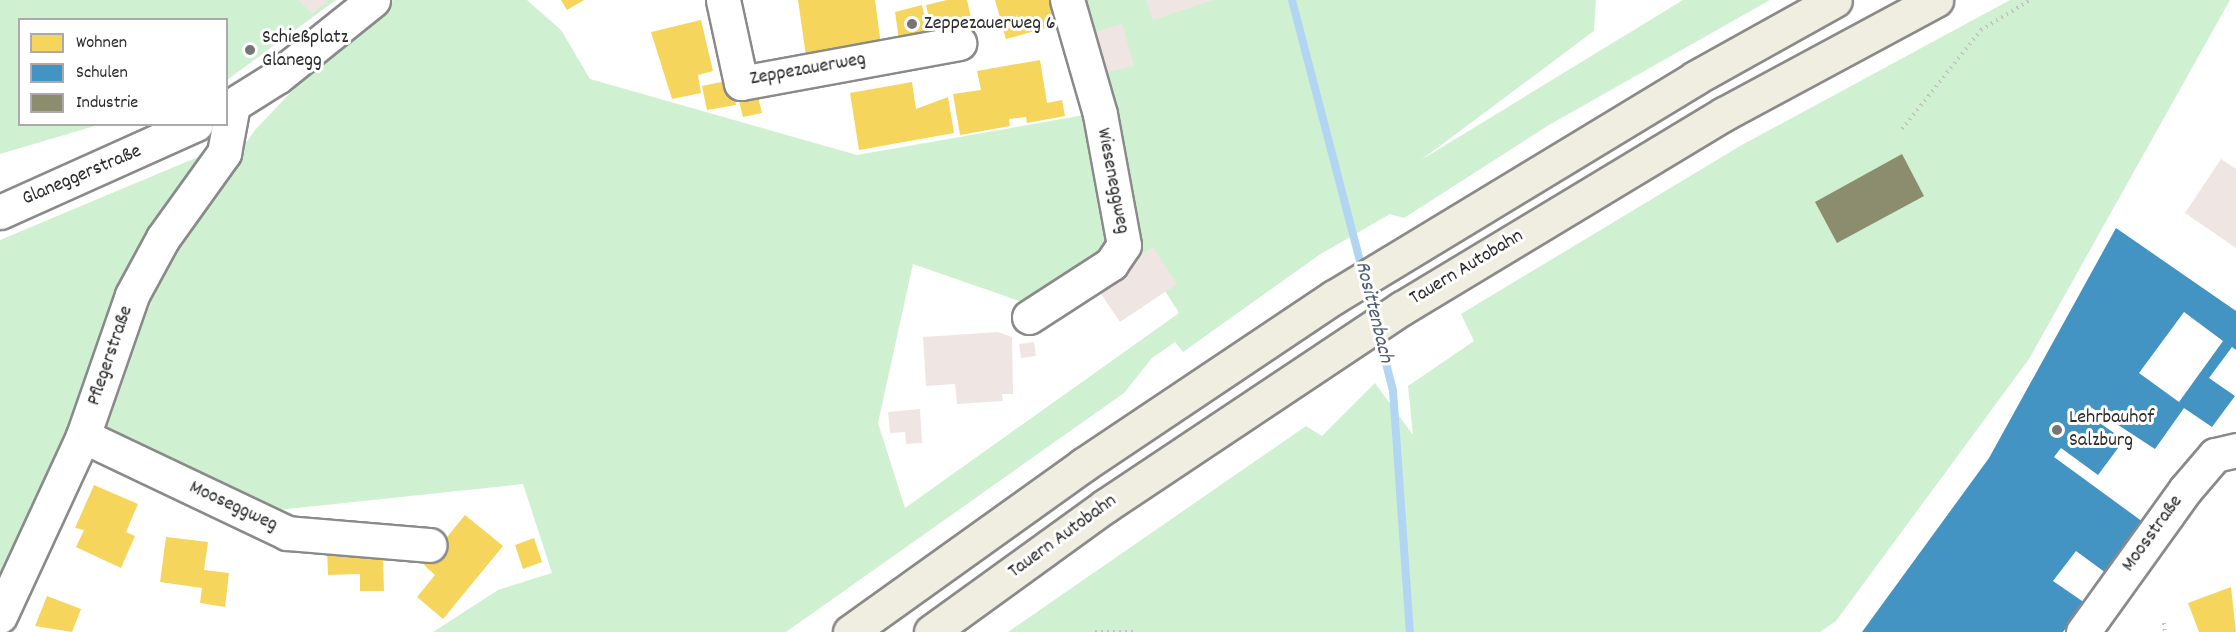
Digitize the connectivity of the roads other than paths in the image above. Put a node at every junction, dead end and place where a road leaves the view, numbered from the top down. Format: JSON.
{"nodes":[{"id":1,"x":373,"y":0,"type":"edge"},
{"id":2,"x":723,"y":0,"type":"edge"},
{"id":3,"x":1067,"y":0,"type":"edge"},
{"id":4,"x":1835,"y":0,"type":"edge"},
{"id":5,"x":1936,"y":0,"type":"edge"},
{"id":6,"x":959,"y":43,"type":"dead end"},
{"id":7,"x":230,"y":107,"type":"edge"},
{"id":8,"x":228,"y":122,"type":"edge"},
{"id":9,"x":192,"y":126,"type":"edge"},
{"id":10,"x":228,"y":126,"type":"edge"},
{"id":11,"x":0,"y":212,"type":"edge"},
{"id":12,"x":1029,"y":317,"type":"dead end"},
{"id":13,"x":83,"y":436,"type":"junction"},
{"id":14,"x":2236,"y":450,"type":"edge"},
{"id":15,"x":429,"y":544,"type":"dead end"},
{"id":16,"x":0,"y":616,"type":"edge"},
{"id":17,"x":850,"y":632,"type":"edge"},
{"id":18,"x":931,"y":632,"type":"edge"},
{"id":19,"x":2083,"y":632,"type":"edge"}],
"edges":[{"from":1,"to":7,"type":"street"},
{"from":2,"to":6,"type":"street","name":"Zeppezauerweg"},
{"from":3,"to":12,"type":"street","name":"Wieseneggweg"},
{"from":4,"to":17,"type":"highway"},
{"from":5,"to":18,"type":"highway","name":"Tauern Autobahn"},
{"from":7,"to":8,"type":"street","name":"Pflegerstraße"},
{"from":9,"to":11,"type":"street","name":"Glaneggerstraße"},
{"from":10,"to":13,"type":"street","name":"Pflegerstraße"},
{"from":13,"to":15,"type":"street","name":"Mooseggweg"},
{"from":13,"to":16,"type":"street","name":"Pflegerstraße"},
{"from":14,"to":19,"type":"street","name":"Moosstraße"}]}
